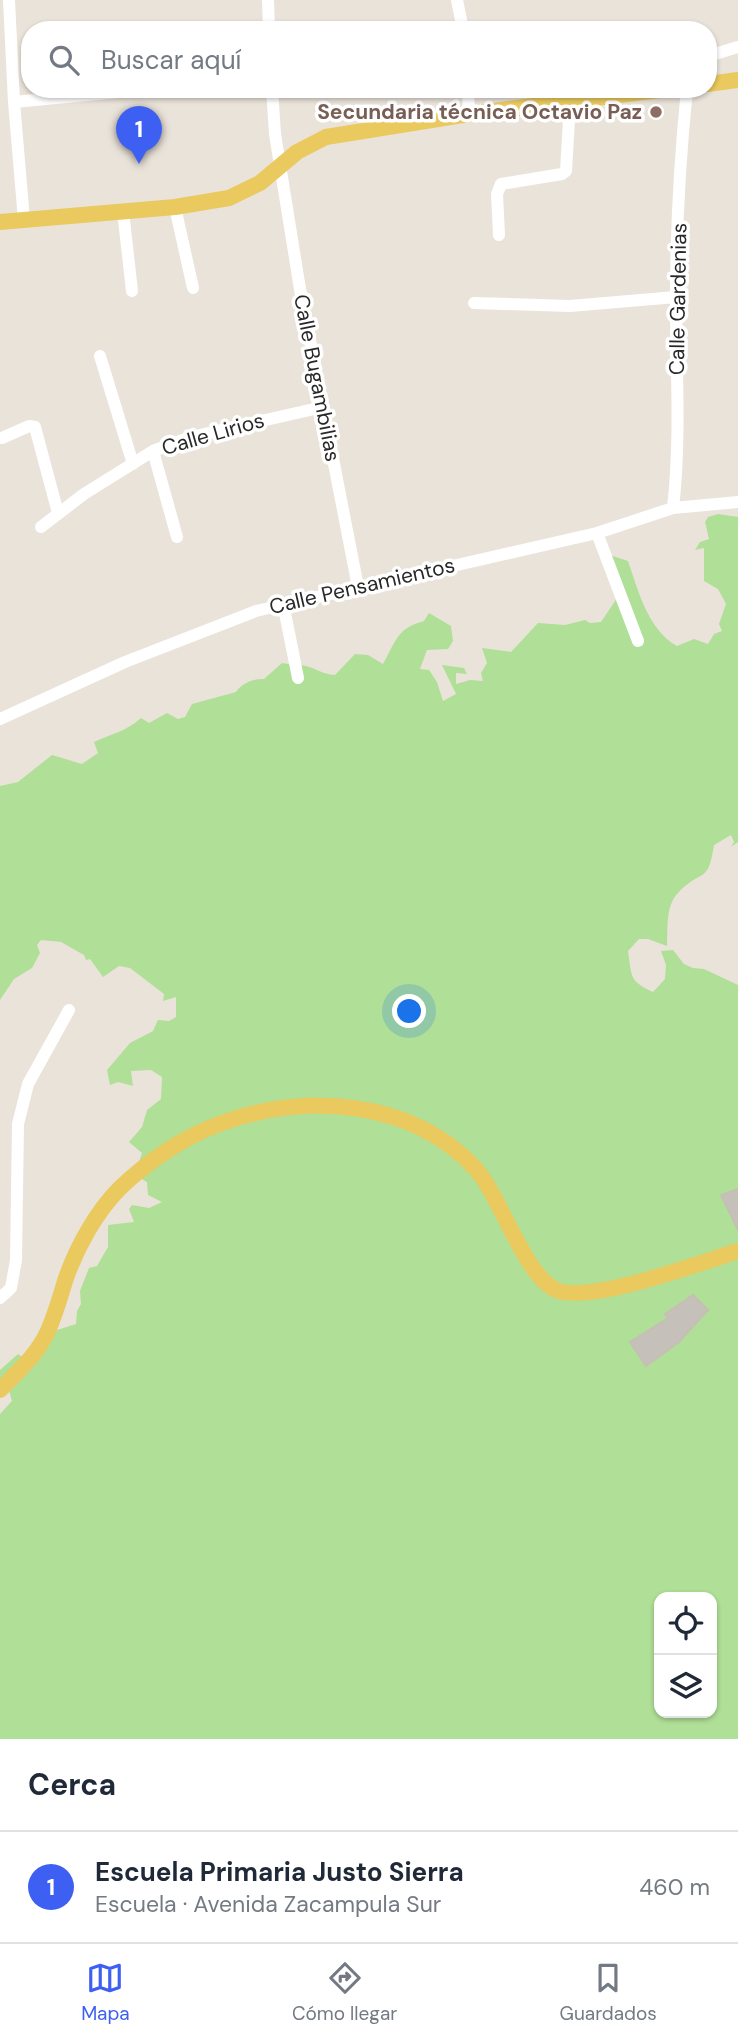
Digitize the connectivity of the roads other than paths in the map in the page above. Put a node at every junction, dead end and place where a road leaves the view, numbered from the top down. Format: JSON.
{"nodes":[{"id":1,"x":9,"y":0,"type":"edge"},
{"id":2,"x":268,"y":0,"type":"edge"},
{"id":3,"x":457,"y":0,"type":"edge"},
{"id":4,"x":269,"y":21,"type":"edge"},
{"id":5,"x":461,"y":21,"type":"edge"},
{"id":6,"x":738,"y":47,"type":"edge"},
{"id":7,"x":717,"y":53,"type":"edge"},
{"id":8,"x":738,"y":80,"type":"edge"},
{"id":9,"x":717,"y":83,"type":"edge"},
{"id":10,"x":56,"y":98,"type":"edge"},
{"id":11,"x":273,"y":98,"type":"edge"},
{"id":12,"x":468,"y":98,"type":"edge"},
{"id":13,"x":600,"y":98,"type":"edge"},
{"id":14,"x":686,"y":98,"type":"edge"},
{"id":15,"x":14,"y":102,"type":"junction"},
{"id":16,"x":570,"y":102,"type":"junction"},
{"id":17,"x":469,"y":114,"type":"junction"},
{"id":18,"x":280,"y":167,"type":"junction"},
{"id":19,"x":175,"y":207,"type":"junction"},
{"id":20,"x":123,"y":211,"type":"junction"},
{"id":21,"x":24,"y":220,"type":"junction"},
{"id":22,"x":0,"y":222,"type":"edge"},
{"id":23,"x":499,"y":234,"type":"dead end"},
{"id":24,"x":193,"y":288,"type":"dead end"},
{"id":25,"x":132,"y":291,"type":"dead end"},
{"id":26,"x":676,"y":297,"type":"junction"},
{"id":27,"x":474,"y":303,"type":"dead end"},
{"id":28,"x":100,"y":356,"type":"dead end"},
{"id":29,"x":323,"y":407,"type":"junction"},
{"id":30,"x":2,"y":438,"type":"dead end"},
{"id":31,"x":153,"y":451,"type":"junction"},
{"id":32,"x":133,"y":464,"type":"junction"},
{"id":33,"x":738,"y":502,"type":"edge"},
{"id":34,"x":673,"y":508,"type":"junction"},
{"id":35,"x":58,"y":513,"type":"junction"},
{"id":36,"x":41,"y":527,"type":"dead end"},
{"id":37,"x":597,"y":533,"type":"junction"},
{"id":38,"x":177,"y":537,"type":"dead end"},
{"id":39,"x":358,"y":587,"type":"junction"},
{"id":40,"x":283,"y":603,"type":"junction"},
{"id":41,"x":638,"y":641,"type":"dead end"},
{"id":42,"x":298,"y":678,"type":"dead end"},
{"id":43,"x":0,"y":719,"type":"edge"},
{"id":44,"x":68,"y":1010,"type":"dead end"},
{"id":45,"x":738,"y":1251,"type":"edge"},
{"id":46,"x":0,"y":1298,"type":"edge"},
{"id":47,"x":0,"y":1390,"type":"edge"}],
"edges":[{"from":1,"to":15,"type":"street"},
{"from":2,"to":4,"type":"street"},
{"from":3,"to":5,"type":"street"},
{"from":6,"to":7,"type":"street"},
{"from":8,"to":9,"type":"main road"},
{"from":10,"to":15,"type":"street"},
{"from":11,"to":18,"type":"street","name":"Calle Bugambilias"},
{"from":12,"to":17,"type":"street"},
{"from":13,"to":16,"type":"main road"},
{"from":14,"to":26,"type":"street","name":"Calle Gardenias"},
{"from":15,"to":21,"type":"street"},
{"from":16,"to":17,"type":"main road"},
{"from":16,"to":23,"type":"street"},
{"from":17,"to":18,"type":"main road"},
{"from":18,"to":19,"type":"main road"},
{"from":18,"to":29,"type":"street","name":"Calle Bugambilias"},
{"from":19,"to":20,"type":"main road"},
{"from":19,"to":24,"type":"street"},
{"from":20,"to":21,"type":"main road"},
{"from":20,"to":25,"type":"street"},
{"from":21,"to":22,"type":"main road"},
{"from":26,"to":27,"type":"street"},
{"from":26,"to":34,"type":"street","name":"Calle Gardenias"},
{"from":28,"to":32,"type":"street"},
{"from":29,"to":31,"type":"street","name":"Calle Lirios"},
{"from":29,"to":39,"type":"street","name":"Calle Bugambilias"},
{"from":30,"to":35,"type":"street"},
{"from":31,"to":32,"type":"street","name":"Calle Lirios"},
{"from":31,"to":38,"type":"street"},
{"from":32,"to":35,"type":"street","name":"Calle Lirios"},
{"from":33,"to":34,"type":"street","name":"Calle Pensamientos"},
{"from":34,"to":37,"type":"street","name":"Calle Pensamientos"},
{"from":35,"to":36,"type":"street","name":"Calle Lirios"},
{"from":37,"to":39,"type":"street","name":"Calle Pensamientos"},
{"from":37,"to":41,"type":"street"},
{"from":39,"to":40,"type":"street","name":"Calle Pensamientos"},
{"from":40,"to":42,"type":"street"},
{"from":40,"to":43,"type":"street","name":"Calle Pensamientos"},
{"from":44,"to":46,"type":"street"},
{"from":45,"to":47,"type":"main road"}]}
